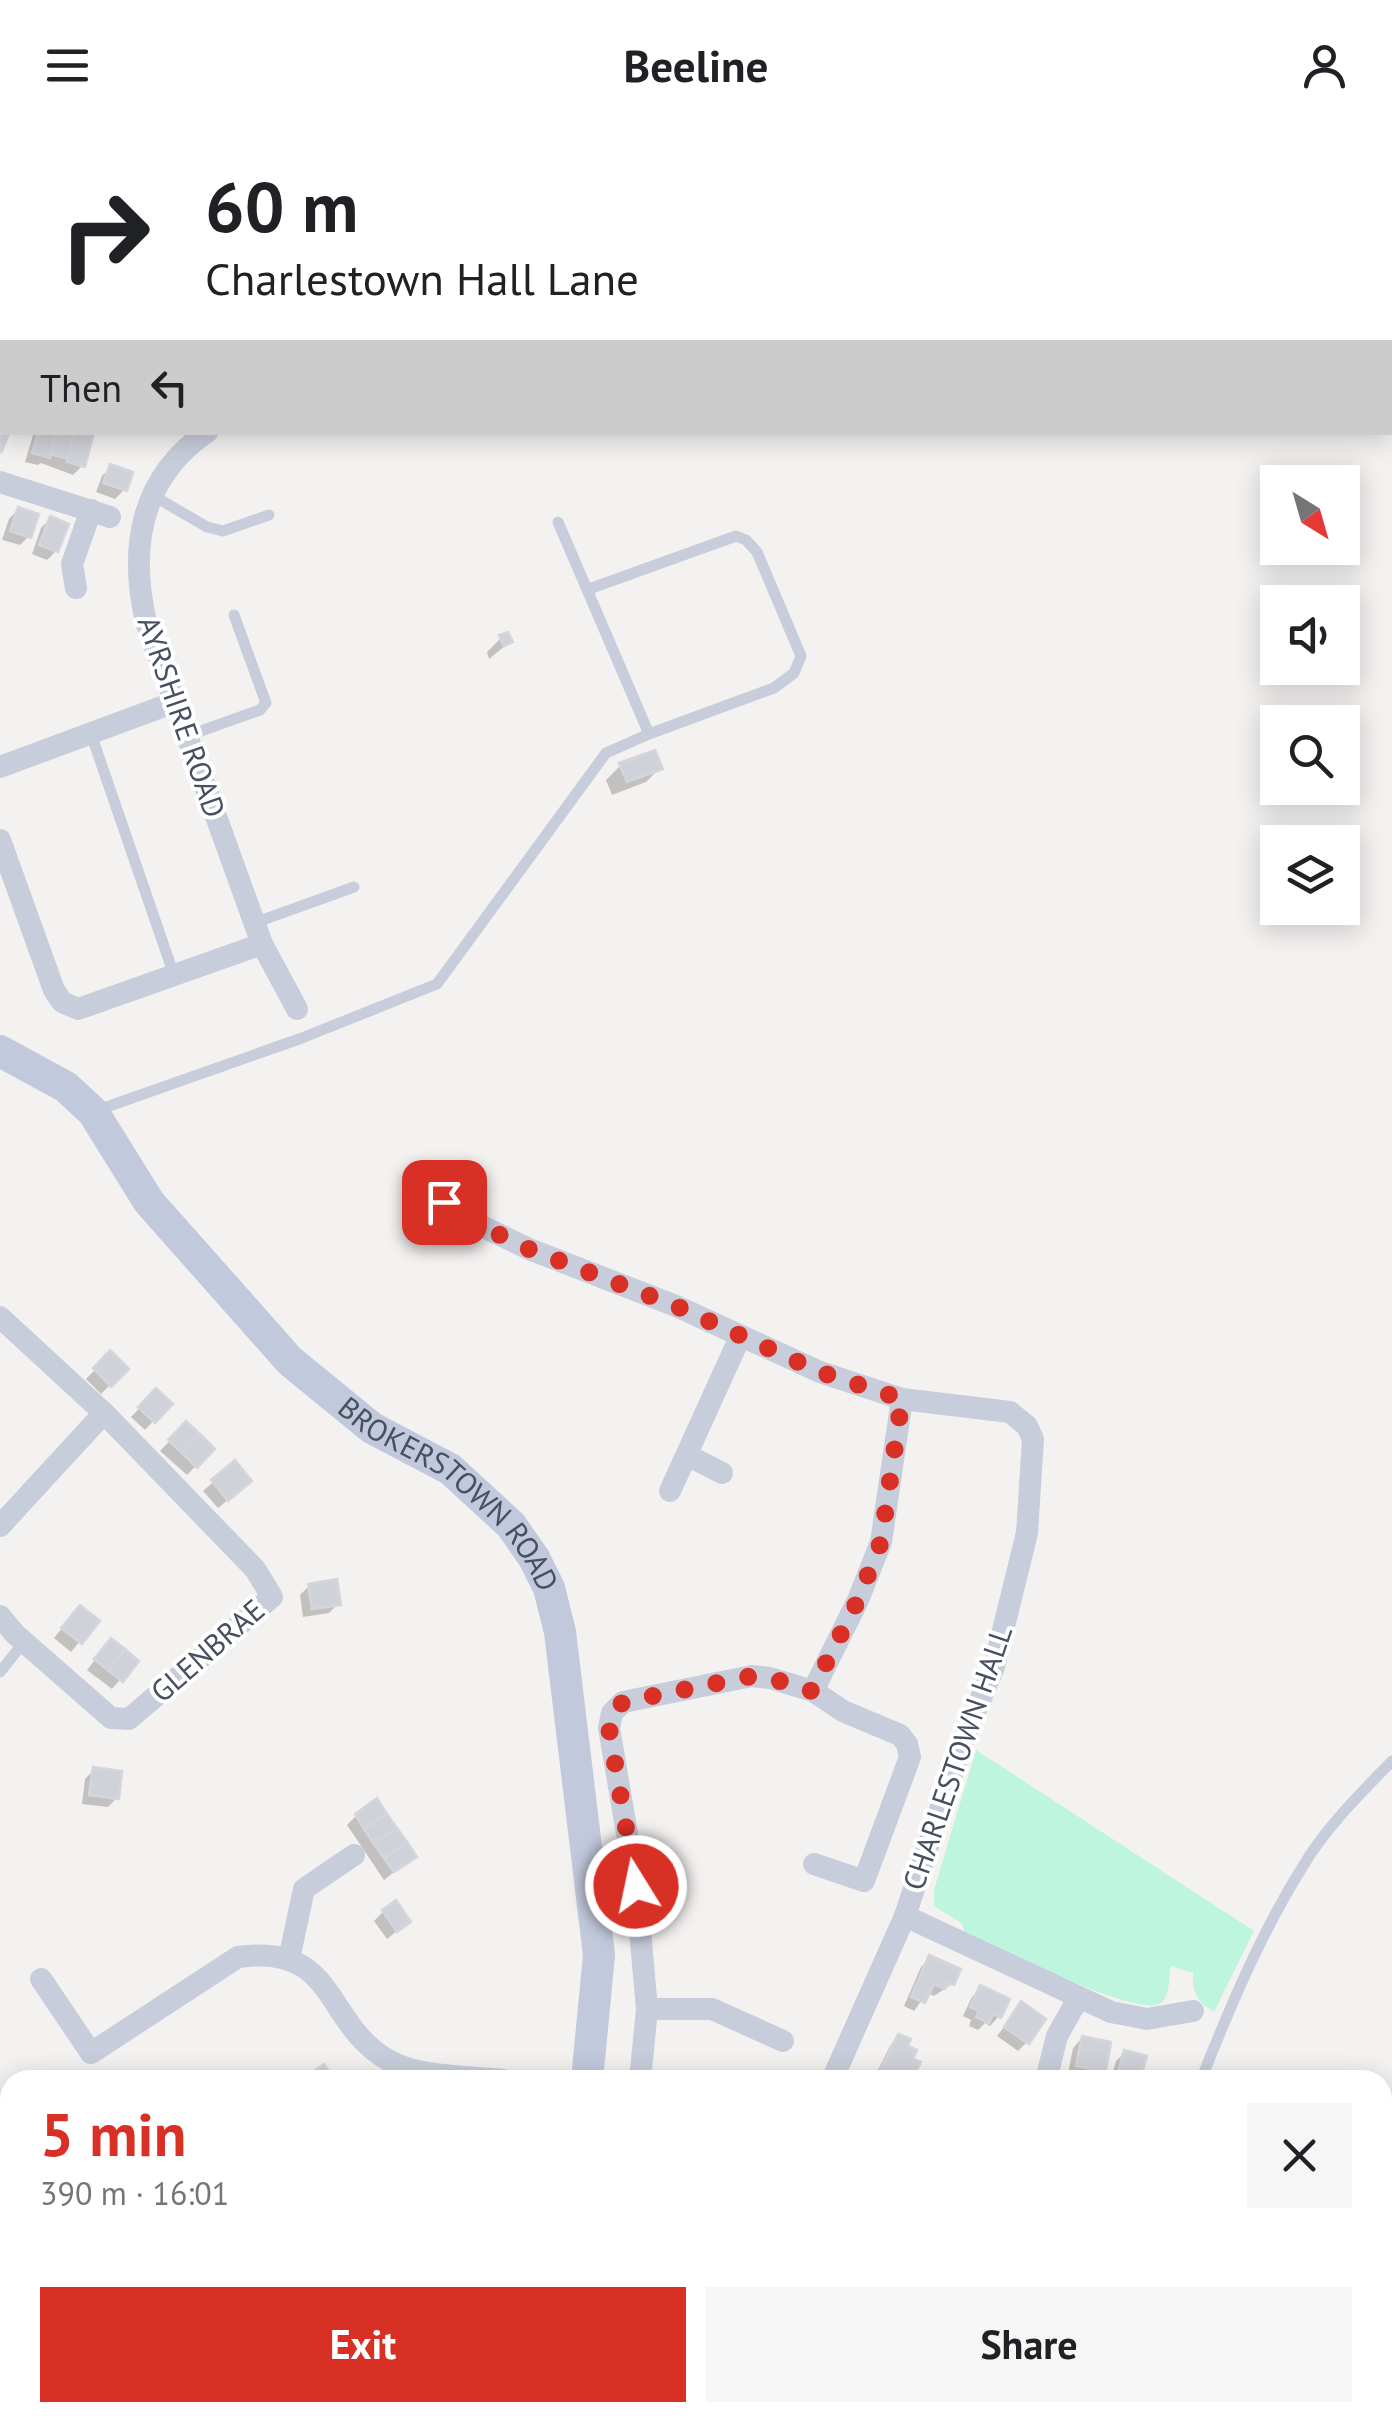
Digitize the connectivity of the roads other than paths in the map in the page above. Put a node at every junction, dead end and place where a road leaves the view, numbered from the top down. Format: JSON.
{"nodes":[{"id":1,"x":204,"y":435,"type":"edge"},
{"id":2,"x":0,"y":482,"type":"edge"},
{"id":3,"x":152,"y":495,"type":"junction"},
{"id":4,"x":269,"y":516,"type":"dead end"},
{"id":5,"x":558,"y":522,"type":"dead end"},
{"id":6,"x":76,"y":588,"type":"dead end"},
{"id":7,"x":588,"y":589,"type":"junction"},
{"id":8,"x":234,"y":615,"type":"dead end"},
{"id":9,"x":175,"y":702,"type":"junction"},
{"id":10,"x":90,"y":734,"type":"junction"},
{"id":11,"x":649,"y":734,"type":"junction"},
{"id":12,"x":187,"y":736,"type":"junction"},
{"id":13,"x":0,"y":768,"type":"edge"},
{"id":14,"x":0,"y":842,"type":"edge"},
{"id":15,"x":354,"y":887,"type":"dead end"},
{"id":16,"x":258,"y":934,"type":"junction"},
{"id":17,"x":174,"y":975,"type":"junction"},
{"id":18,"x":297,"y":1009,"type":"dead end"},
{"id":19,"x":0,"y":1051,"type":"edge"},
{"id":20,"x":92,"y":1112,"type":"junction"},
{"id":21,"x":419,"y":1184,"type":"dead end"},
{"id":22,"x":0,"y":1317,"type":"edge"},
{"id":23,"x":740,"y":1338,"type":"junction"},
{"id":24,"x":902,"y":1399,"type":"junction"},
{"id":25,"x":104,"y":1413,"type":"junction"},
{"id":26,"x":687,"y":1455,"type":"junction"},
{"id":27,"x":722,"y":1472,"type":"dead end"},
{"id":28,"x":670,"y":1491,"type":"dead end"},
{"id":29,"x":2,"y":1520,"type":"edge"},
{"id":30,"x":0,"y":1616,"type":"edge"},
{"id":31,"x":24,"y":1642,"type":"junction"},
{"id":32,"x":0,"y":1672,"type":"edge"},
{"id":33,"x":812,"y":1691,"type":"junction"},
{"id":34,"x":1392,"y":1761,"type":"edge"},
{"id":35,"x":354,"y":1855,"type":"dead end"},
{"id":36,"x":814,"y":1864,"type":"dead end"},
{"id":37,"x":904,"y":1916,"type":"junction"},
{"id":38,"x":290,"y":1959,"type":"junction"},
{"id":39,"x":41,"y":1979,"type":"dead end"},
{"id":40,"x":1079,"y":1997,"type":"junction"},
{"id":41,"x":647,"y":2009,"type":"junction"},
{"id":42,"x":1193,"y":2011,"type":"dead end"},
{"id":43,"x":783,"y":2040,"type":"dead end"},
{"id":44,"x":386,"y":2070,"type":"edge"},
{"id":45,"x":588,"y":2070,"type":"edge"},
{"id":46,"x":641,"y":2070,"type":"edge"},
{"id":47,"x":836,"y":2070,"type":"edge"},
{"id":48,"x":1048,"y":2070,"type":"edge"},
{"id":49,"x":1204,"y":2070,"type":"edge"}],
"edges":[{"from":1,"to":3,"type":"street","name":"AYRSHIRE ROAD"},
{"from":2,"to":6,"type":"street"},
{"from":3,"to":4,"type":"lane"},
{"from":3,"to":9,"type":"street","name":"AYRSHIRE ROAD"},
{"from":5,"to":7,"type":"lane"},
{"from":7,"to":11,"type":"lane"},
{"from":7,"to":11,"type":"lane"},
{"from":8,"to":12,"type":"lane"},
{"from":9,"to":10,"type":"street"},
{"from":9,"to":12,"type":"street","name":"AYRSHIRE ROAD"},
{"from":10,"to":13,"type":"street"},
{"from":10,"to":17,"type":"lane"},
{"from":11,"to":20,"type":"lane"},
{"from":12,"to":16,"type":"street","name":"AYRSHIRE ROAD"},
{"from":14,"to":17,"type":"street"},
{"from":15,"to":16,"type":"lane"},
{"from":16,"to":17,"type":"street"},
{"from":16,"to":18,"type":"street","name":"AYRSHIRE ROAD"},
{"from":19,"to":20,"type":"street","name":"BROKERSTOWN ROAD"},
{"from":20,"to":45,"type":"street","name":"BROKERSTOWN ROAD"},
{"from":21,"to":23,"type":"street","name":"CHARLESTOWN HALL"},
{"from":22,"to":25,"type":"street","name":"GLENBRAE"},
{"from":23,"to":24,"type":"street","name":"CHARLESTOWN HALL"},
{"from":23,"to":26,"type":"street"},
{"from":24,"to":33,"type":"street"},
{"from":24,"to":37,"type":"street","name":"CHARLESTOWN HALL"},
{"from":25,"to":29,"type":"street"},
{"from":25,"to":31,"type":"street","name":"GLENBRAE"},
{"from":26,"to":27,"type":"street"},
{"from":26,"to":28,"type":"street"},
{"from":30,"to":31,"type":"street","name":"GLENBRAE"},
{"from":31,"to":32,"type":"lane"},
{"from":33,"to":36,"type":"street"},
{"from":33,"to":41,"type":"street"},
{"from":34,"to":49,"type":"lane"},
{"from":35,"to":38,"type":"street"},
{"from":37,"to":40,"type":"street"},
{"from":37,"to":47,"type":"street","name":"CHARLESTOWN HALL"},
{"from":38,"to":39,"type":"street"},
{"from":38,"to":44,"type":"street"},
{"from":40,"to":42,"type":"street"},
{"from":40,"to":48,"type":"street"},
{"from":41,"to":43,"type":"street"},
{"from":41,"to":46,"type":"street"}]}
